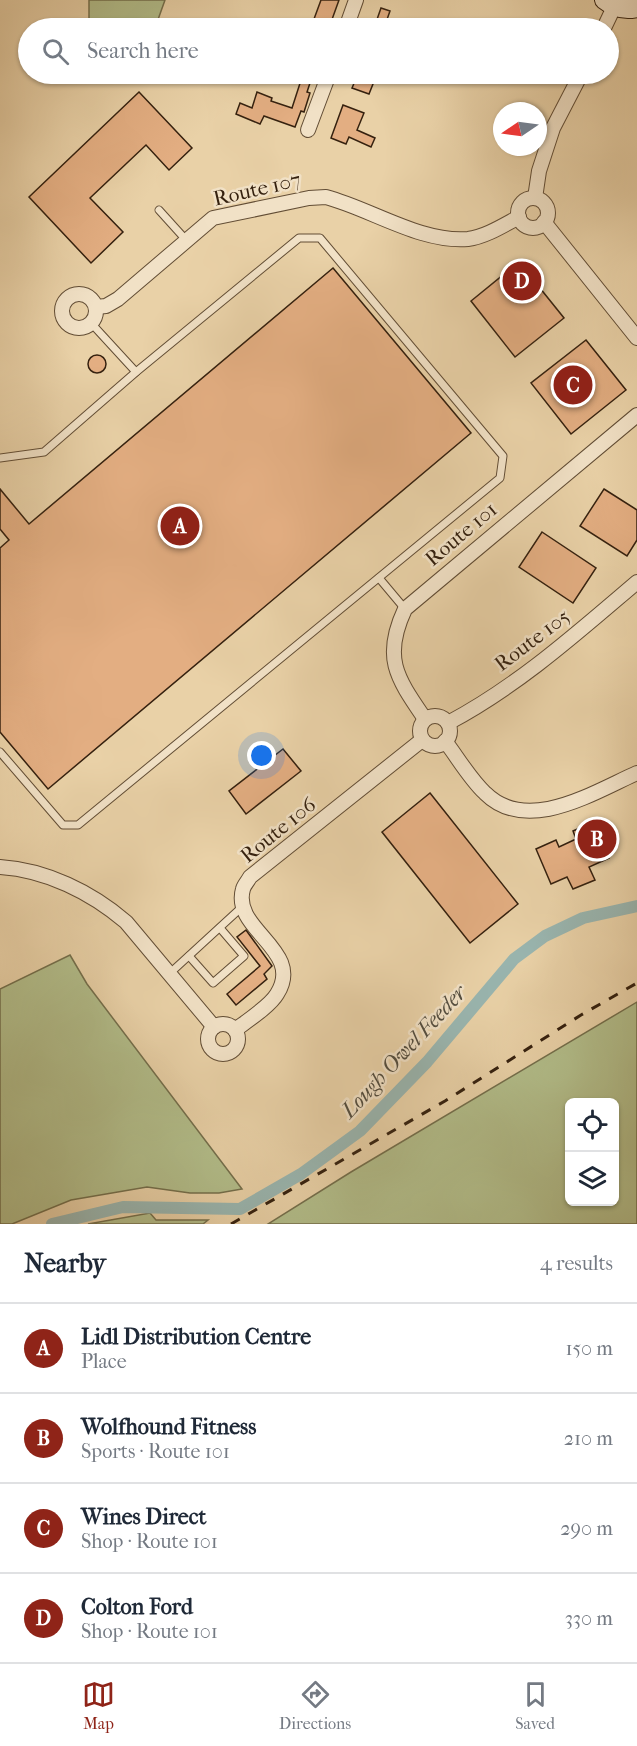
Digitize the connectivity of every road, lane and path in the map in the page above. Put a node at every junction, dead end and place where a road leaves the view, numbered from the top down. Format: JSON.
{"nodes":[{"id":1,"x":356,"y":0,"type":"edge"},
{"id":2,"x":609,"y":3,"type":"edge"},
{"id":3,"x":637,"y":8,"type":"edge"},
{"id":4,"x":350,"y":18,"type":"edge"},
{"id":5,"x":606,"y":18,"type":"edge"},
{"id":6,"x":325,"y":84,"type":"edge"},
{"id":7,"x":576,"y":84,"type":"edge"},
{"id":8,"x":308,"y":130,"type":"dead end"},
{"id":9,"x":535,"y":198,"type":"junction"},
{"id":10,"x":159,"y":210,"type":"dead end"},
{"id":11,"x":519,"y":217,"type":"junction"},
{"id":12,"x":544,"y":222,"type":"junction"},
{"id":13,"x":187,"y":240,"type":"junction"},
{"id":14,"x":96,"y":308,"type":"junction"},
{"id":15,"x":91,"y":323,"type":"junction"},
{"id":16,"x":637,"y":338,"type":"edge"},
{"id":17,"x":136,"y":372,"type":"junction"},
{"id":18,"x":637,"y":415,"type":"edge"},
{"id":19,"x":0,"y":458,"type":"edge"},
{"id":20,"x":379,"y":578,"type":"junction"},
{"id":21,"x":637,"y":582,"type":"edge"},
{"id":22,"x":405,"y":609,"type":"junction"},
{"id":23,"x":425,"y":719,"type":"junction"},
{"id":24,"x":448,"y":723,"type":"junction"},
{"id":25,"x":422,"y":740,"type":"junction"},
{"id":26,"x":445,"y":741,"type":"junction"},
{"id":27,"x":0,"y":752,"type":"edge"},
{"id":28,"x":637,"y":773,"type":"edge"},
{"id":29,"x":0,"y":867,"type":"edge"},
{"id":30,"x":242,"y":907,"type":"junction"},
{"id":31,"x":220,"y":928,"type":"junction"},
{"id":32,"x":189,"y":956,"type":"junction"},
{"id":33,"x":170,"y":974,"type":"junction"},
{"id":34,"x":214,"y":1027,"type":"junction"},
{"id":35,"x":235,"y":1030,"type":"junction"}],
"edges":[{"from":1,"to":4,"type":"street"},
{"from":2,"to":3,"type":"main road"},
{"from":2,"to":5,"type":"street"},
{"from":6,"to":8,"type":"street"},
{"from":7,"to":9,"type":"street"},
{"from":9,"to":11,"type":"street"},
{"from":9,"to":12,"type":"street"},
{"from":10,"to":13,"type":"lane"},
{"from":11,"to":12,"type":"street"},
{"from":11,"to":13,"type":"street","name":"Route 107"},
{"from":12,"to":16,"type":"street"},
{"from":13,"to":14,"type":"street","name":"Route 107"},
{"from":14,"to":15,"type":"street"},
{"from":14,"to":15,"type":"street"},
{"from":15,"to":17,"type":"lane"},
{"from":17,"to":19,"type":"lane"},
{"from":17,"to":20,"type":"lane"},
{"from":18,"to":22,"type":"street","name":"Route 101"},
{"from":20,"to":22,"type":"lane"},
{"from":20,"to":27,"type":"lane"},
{"from":21,"to":24,"type":"street","name":"Route 105"},
{"from":22,"to":23,"type":"street"},
{"from":23,"to":24,"type":"street"},
{"from":23,"to":25,"type":"street"},
{"from":24,"to":26,"type":"street"},
{"from":25,"to":26,"type":"street"},
{"from":25,"to":30,"type":"street","name":"Route 106"},
{"from":26,"to":28,"type":"street"},
{"from":29,"to":33,"type":"street"},
{"from":30,"to":31,"type":"lane"},
{"from":30,"to":35,"type":"street"},
{"from":31,"to":32,"type":"lane"},
{"from":31,"to":32,"type":"lane"},
{"from":32,"to":33,"type":"lane"},
{"from":33,"to":34,"type":"street"},
{"from":34,"to":35,"type":"street"},
{"from":34,"to":35,"type":"street"}]}
